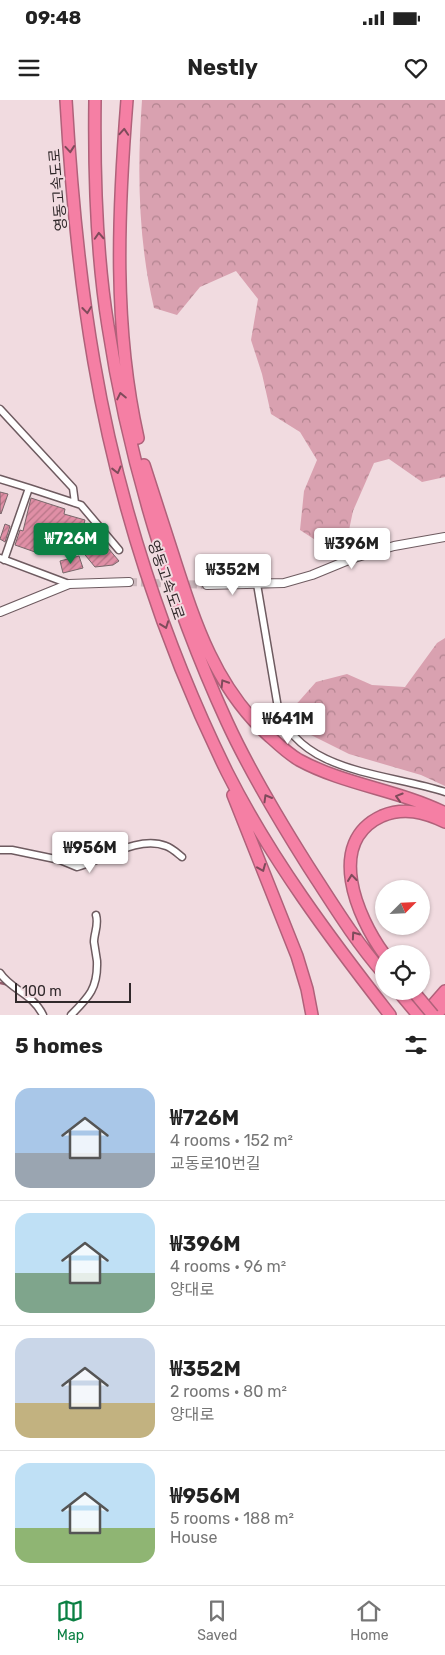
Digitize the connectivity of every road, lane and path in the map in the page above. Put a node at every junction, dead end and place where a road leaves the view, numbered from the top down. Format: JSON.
{"nodes":[{"id":1,"x":66,"y":100,"type":"edge"},
{"id":2,"x":95,"y":100,"type":"edge"},
{"id":3,"x":126,"y":100,"type":"edge"},
{"id":4,"x":0,"y":409,"type":"edge"},
{"id":5,"x":144,"y":464,"type":"junction"},
{"id":6,"x":0,"y":479,"type":"edge"},
{"id":7,"x":29,"y":488,"type":"junction"},
{"id":8,"x":75,"y":503,"type":"junction"},
{"id":9,"x":445,"y":537,"type":"edge"},
{"id":10,"x":119,"y":550,"type":"dead end"},
{"id":11,"x":2,"y":559,"type":"edge"},
{"id":12,"x":165,"y":562,"type":"junction"},
{"id":13,"x":129,"y":582,"type":"tunnel mouth"},
{"id":14,"x":69,"y":584,"type":"junction"},
{"id":15,"x":257,"y":584,"type":"junction"},
{"id":16,"x":207,"y":585,"type":"tunnel mouth"},
{"id":17,"x":0,"y":612,"type":"edge"},
{"id":18,"x":192,"y":693,"type":"junction"},
{"id":19,"x":445,"y":792,"type":"edge"},
{"id":20,"x":445,"y":814,"type":"edge"},
{"id":21,"x":445,"y":822,"type":"edge"},
{"id":22,"x":0,"y":850,"type":"edge"},
{"id":23,"x":182,"y":857,"type":"dead end"},
{"id":24,"x":96,"y":915,"type":"dead end"},
{"id":25,"x":377,"y":945,"type":"edge"},
{"id":26,"x":375,"y":962,"type":"edge"},
{"id":27,"x":0,"y":973,"type":"edge"},
{"id":28,"x":445,"y":991,"type":"edge"},
{"id":29,"x":406,"y":1000,"type":"edge"},
{"id":30,"x":421,"y":1000,"type":"edge"},
{"id":31,"x":445,"y":1005,"type":"edge"},
{"id":32,"x":43,"y":1015,"type":"edge"},
{"id":33,"x":71,"y":1015,"type":"edge"},
{"id":34,"x":312,"y":1015,"type":"edge"},
{"id":35,"x":390,"y":1015,"type":"edge"},
{"id":36,"x":418,"y":1015,"type":"edge"},
{"id":37,"x":424,"y":1015,"type":"edge"},
{"id":38,"x":434,"y":1015,"type":"edge"}],
"edges":[{"from":1,"to":18,"type":"highway","name":"영동고속도로","one_way":true},
{"from":12,"to":2,"type":"highway","name":"영동고속도로","one_way":true},
{"from":5,"to":3,"type":"highway","name":"영동고속도로","one_way":true},
{"from":4,"to":8,"type":"street"},
{"from":5,"to":12,"type":"highway","name":"영동고속도로"},
{"from":20,"to":5,"type":"highway","one_way":true},
{"from":6,"to":7,"type":"street"},
{"from":7,"to":8,"type":"street"},
{"from":7,"to":11,"type":"street"},
{"from":8,"to":10,"type":"street"},
{"from":9,"to":15,"type":"street"},
{"from":11,"to":14,"type":"street"},
{"from":26,"to":12,"type":"highway","name":"영동고속도로","one_way":true},
{"from":13,"to":14,"type":"street"},
{"from":14,"to":17,"type":"street"},
{"from":15,"to":16,"type":"street"},
{"from":15,"to":19,"type":"street"},
{"from":18,"to":34,"type":"highway","one_way":true},
{"from":18,"to":35,"type":"highway","name":"영동고속도로"},
{"from":25,"to":21,"type":"highway","one_way":true},
{"from":22,"to":23,"type":"street"},
{"from":24,"to":33,"type":"street"},
{"from":27,"to":32,"type":"street"},
{"from":28,"to":37,"type":"highway"},
{"from":29,"to":36,"type":"highway"},
{"from":30,"to":38,"type":"highway","bridge":true},
{"from":31,"to":38,"type":"highway"}]}
